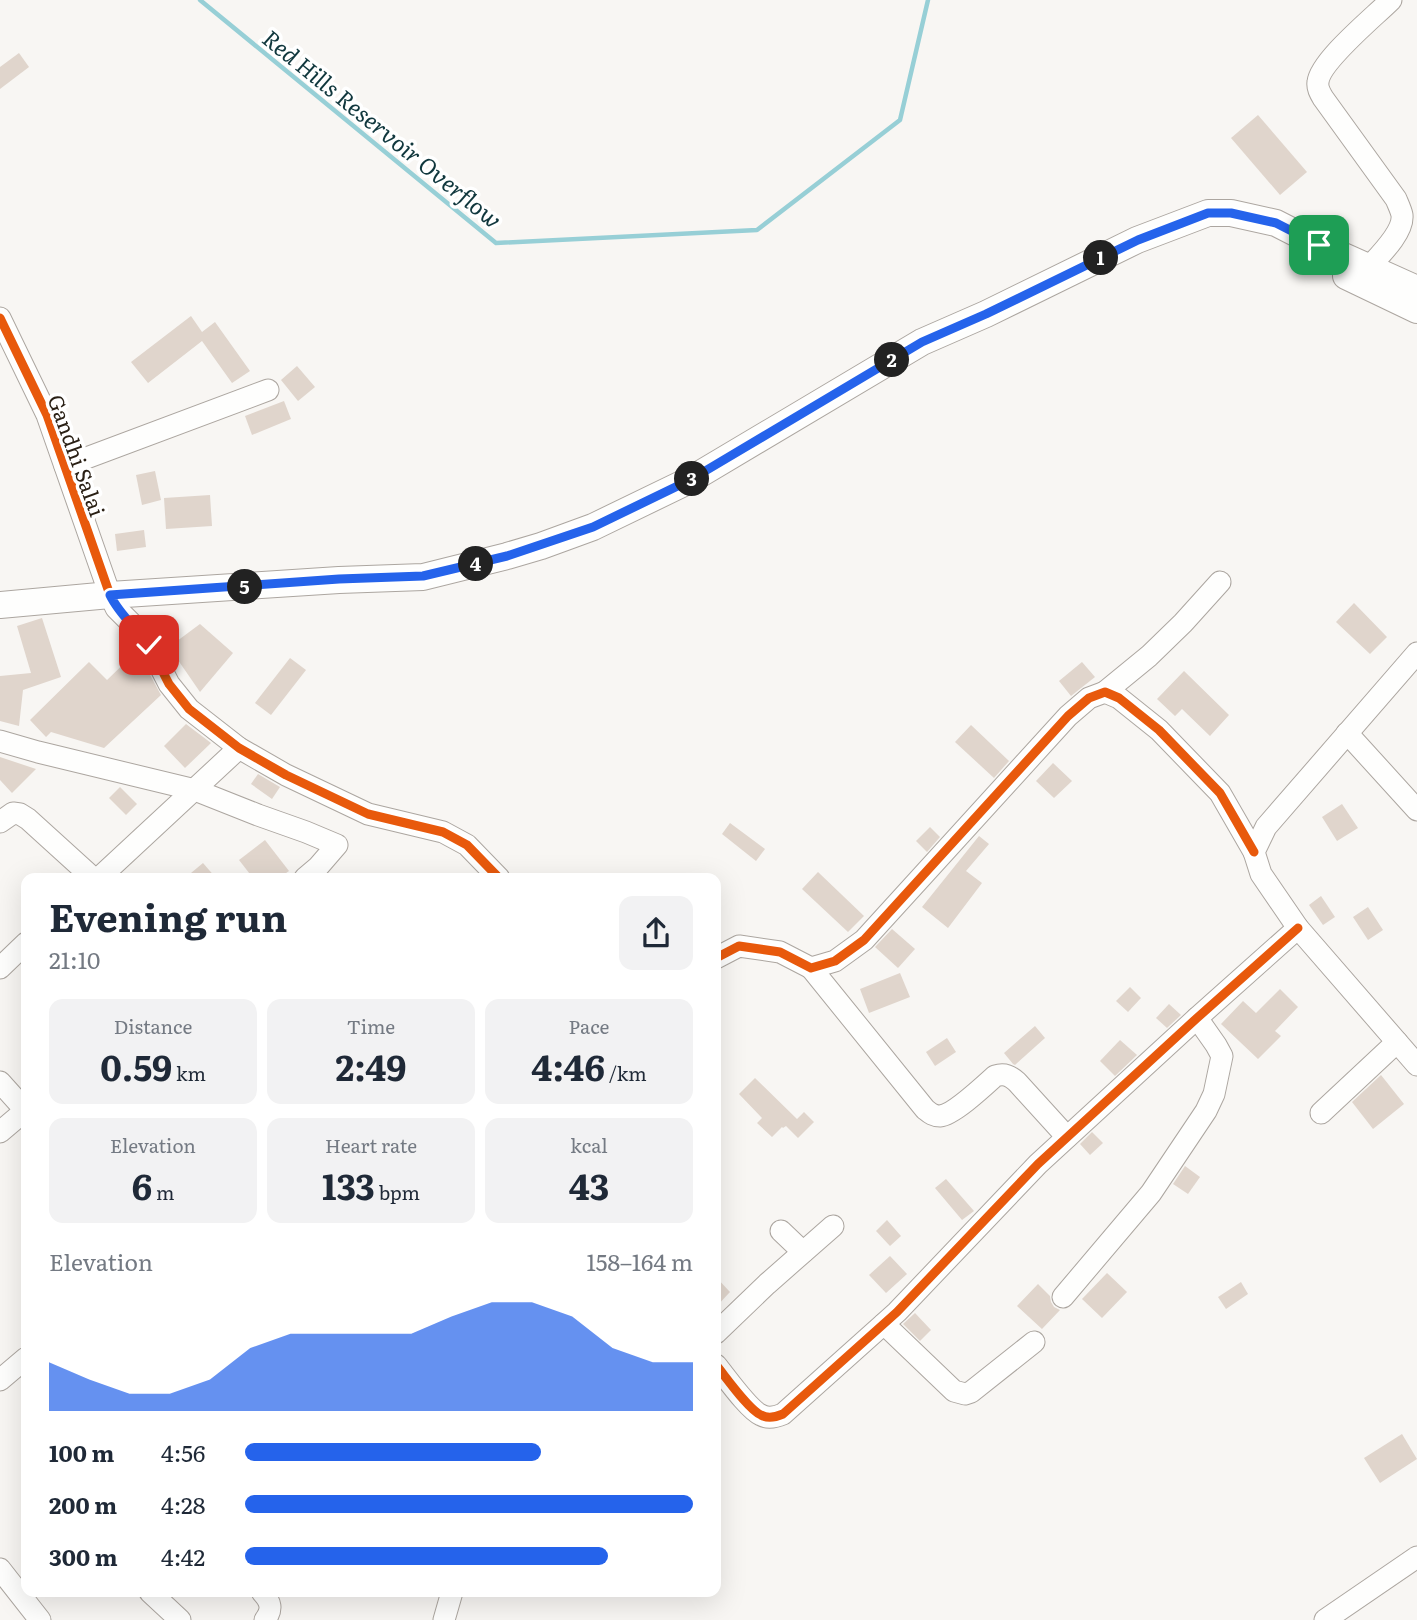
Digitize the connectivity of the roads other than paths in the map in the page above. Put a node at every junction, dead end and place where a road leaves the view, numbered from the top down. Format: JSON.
{"nodes":[{"id":1,"x":1391,"y":0,"type":"edge"},
{"id":2,"x":1369,"y":267,"type":"junction"},
{"id":3,"x":1417,"y":289,"type":"edge"},
{"id":4,"x":1417,"y":310,"type":"edge"},
{"id":5,"x":0,"y":318,"type":"edge"},
{"id":6,"x":268,"y":390,"type":"dead end"},
{"id":7,"x":65,"y":466,"type":"junction"},
{"id":8,"x":1220,"y":582,"type":"dead end"},
{"id":9,"x":113,"y":601,"type":"junction"},
{"id":10,"x":0,"y":605,"type":"edge"},
{"id":11,"x":0,"y":621,"type":"edge"},
{"id":12,"x":1414,"y":663,"type":"edge"},
{"id":13,"x":1105,"y":692,"type":"junction"},
{"id":14,"x":1347,"y":733,"type":"junction"},
{"id":15,"x":1,"y":743,"type":"edge"},
{"id":16,"x":239,"y":748,"type":"junction"},
{"id":17,"x":195,"y":790,"type":"junction"},
{"id":18,"x":1417,"y":810,"type":"edge"},
{"id":19,"x":0,"y":822,"type":"edge"},
{"id":20,"x":1254,"y":852,"type":"junction"},
{"id":21,"x":87,"y":873,"type":"edge"},
{"id":22,"x":104,"y":873,"type":"edge"},
{"id":23,"x":311,"y":873,"type":"edge"},
{"id":24,"x":494,"y":873,"type":"edge"},
{"id":25,"x":1298,"y":928,"type":"junction"},
{"id":26,"x":21,"y":948,"type":"edge"},
{"id":27,"x":721,"y":955,"type":"edge"},
{"id":28,"x":0,"y":968,"type":"edge"},
{"id":29,"x":811,"y":968,"type":"junction"},
{"id":30,"x":1197,"y":1018,"type":"junction"},
{"id":31,"x":1397,"y":1042,"type":"junction"},
{"id":32,"x":1417,"y":1065,"type":"edge"},
{"id":33,"x":0,"y":1082,"type":"edge"},
{"id":34,"x":21,"y":1105,"type":"edge"},
{"id":35,"x":1321,"y":1113,"type":"dead end"},
{"id":36,"x":21,"y":1115,"type":"edge"},
{"id":37,"x":0,"y":1132,"type":"edge"},
{"id":38,"x":1067,"y":1137,"type":"junction"},
{"id":39,"x":833,"y":1226,"type":"dead end"},
{"id":40,"x":781,"y":1231,"type":"dead end"},
{"id":41,"x":803,"y":1252,"type":"junction"},
{"id":42,"x":1063,"y":1297,"type":"dead end"},
{"id":43,"x":884,"y":1324,"type":"junction"},
{"id":44,"x":721,"y":1329,"type":"edge"},
{"id":45,"x":1034,"y":1342,"type":"dead end"},
{"id":46,"x":21,"y":1362,"type":"edge"},
{"id":47,"x":721,"y":1371,"type":"edge"},
{"id":48,"x":0,"y":1380,"type":"edge"},
{"id":49,"x":1417,"y":1557,"type":"edge"},
{"id":50,"x":0,"y":1569,"type":"edge"},
{"id":51,"x":21,"y":1596,"type":"edge"},
{"id":52,"x":22,"y":1597,"type":"edge"},
{"id":53,"x":155,"y":1597,"type":"edge"},
{"id":54,"x":265,"y":1597,"type":"edge"},
{"id":55,"x":451,"y":1597,"type":"edge"},
{"id":56,"x":40,"y":1620,"type":"edge"},
{"id":57,"x":180,"y":1620,"type":"edge"},
{"id":58,"x":265,"y":1620,"type":"edge"},
{"id":59,"x":444,"y":1620,"type":"edge"},
{"id":60,"x":1325,"y":1620,"type":"edge"}],
"edges":[{"from":1,"to":2,"type":"street"},
{"from":2,"to":3,"type":"main road"},
{"from":2,"to":9,"type":"main road"},
{"from":4,"to":9,"type":"main road"},
{"from":5,"to":7,"type":"street","name":"Gandhi Salai"},
{"from":6,"to":7,"type":"street"},
{"from":7,"to":9,"type":"street","name":"Gandhi Salai"},
{"from":8,"to":13,"type":"street"},
{"from":9,"to":10,"type":"main road"},
{"from":9,"to":11,"type":"main road"},
{"from":9,"to":16,"type":"street"},
{"from":12,"to":14,"type":"street"},
{"from":13,"to":20,"type":"street"},
{"from":13,"to":29,"type":"street"},
{"from":14,"to":18,"type":"street"},
{"from":14,"to":20,"type":"street"},
{"from":15,"to":17,"type":"street"},
{"from":16,"to":17,"type":"street"},
{"from":16,"to":24,"type":"street"},
{"from":17,"to":22,"type":"street"},
{"from":17,"to":23,"type":"street"},
{"from":19,"to":21,"type":"street"},
{"from":20,"to":25,"type":"street"},
{"from":25,"to":30,"type":"street"},
{"from":25,"to":31,"type":"street"},
{"from":26,"to":28,"type":"street"},
{"from":27,"to":29,"type":"street"},
{"from":29,"to":38,"type":"street"},
{"from":30,"to":38,"type":"street"},
{"from":30,"to":42,"type":"street"},
{"from":31,"to":32,"type":"street"},
{"from":31,"to":35,"type":"street"},
{"from":33,"to":34,"type":"street"},
{"from":36,"to":37,"type":"street"},
{"from":38,"to":43,"type":"street"},
{"from":39,"to":41,"type":"street"},
{"from":40,"to":41,"type":"street"},
{"from":41,"to":44,"type":"street"},
{"from":43,"to":45,"type":"street"},
{"from":43,"to":47,"type":"street"},
{"from":46,"to":48,"type":"street"},
{"from":49,"to":60,"type":"street"},
{"from":50,"to":51,"type":"street"},
{"from":52,"to":56,"type":"street"},
{"from":53,"to":57,"type":"street"},
{"from":54,"to":58,"type":"street"},
{"from":55,"to":59,"type":"street"}]}
